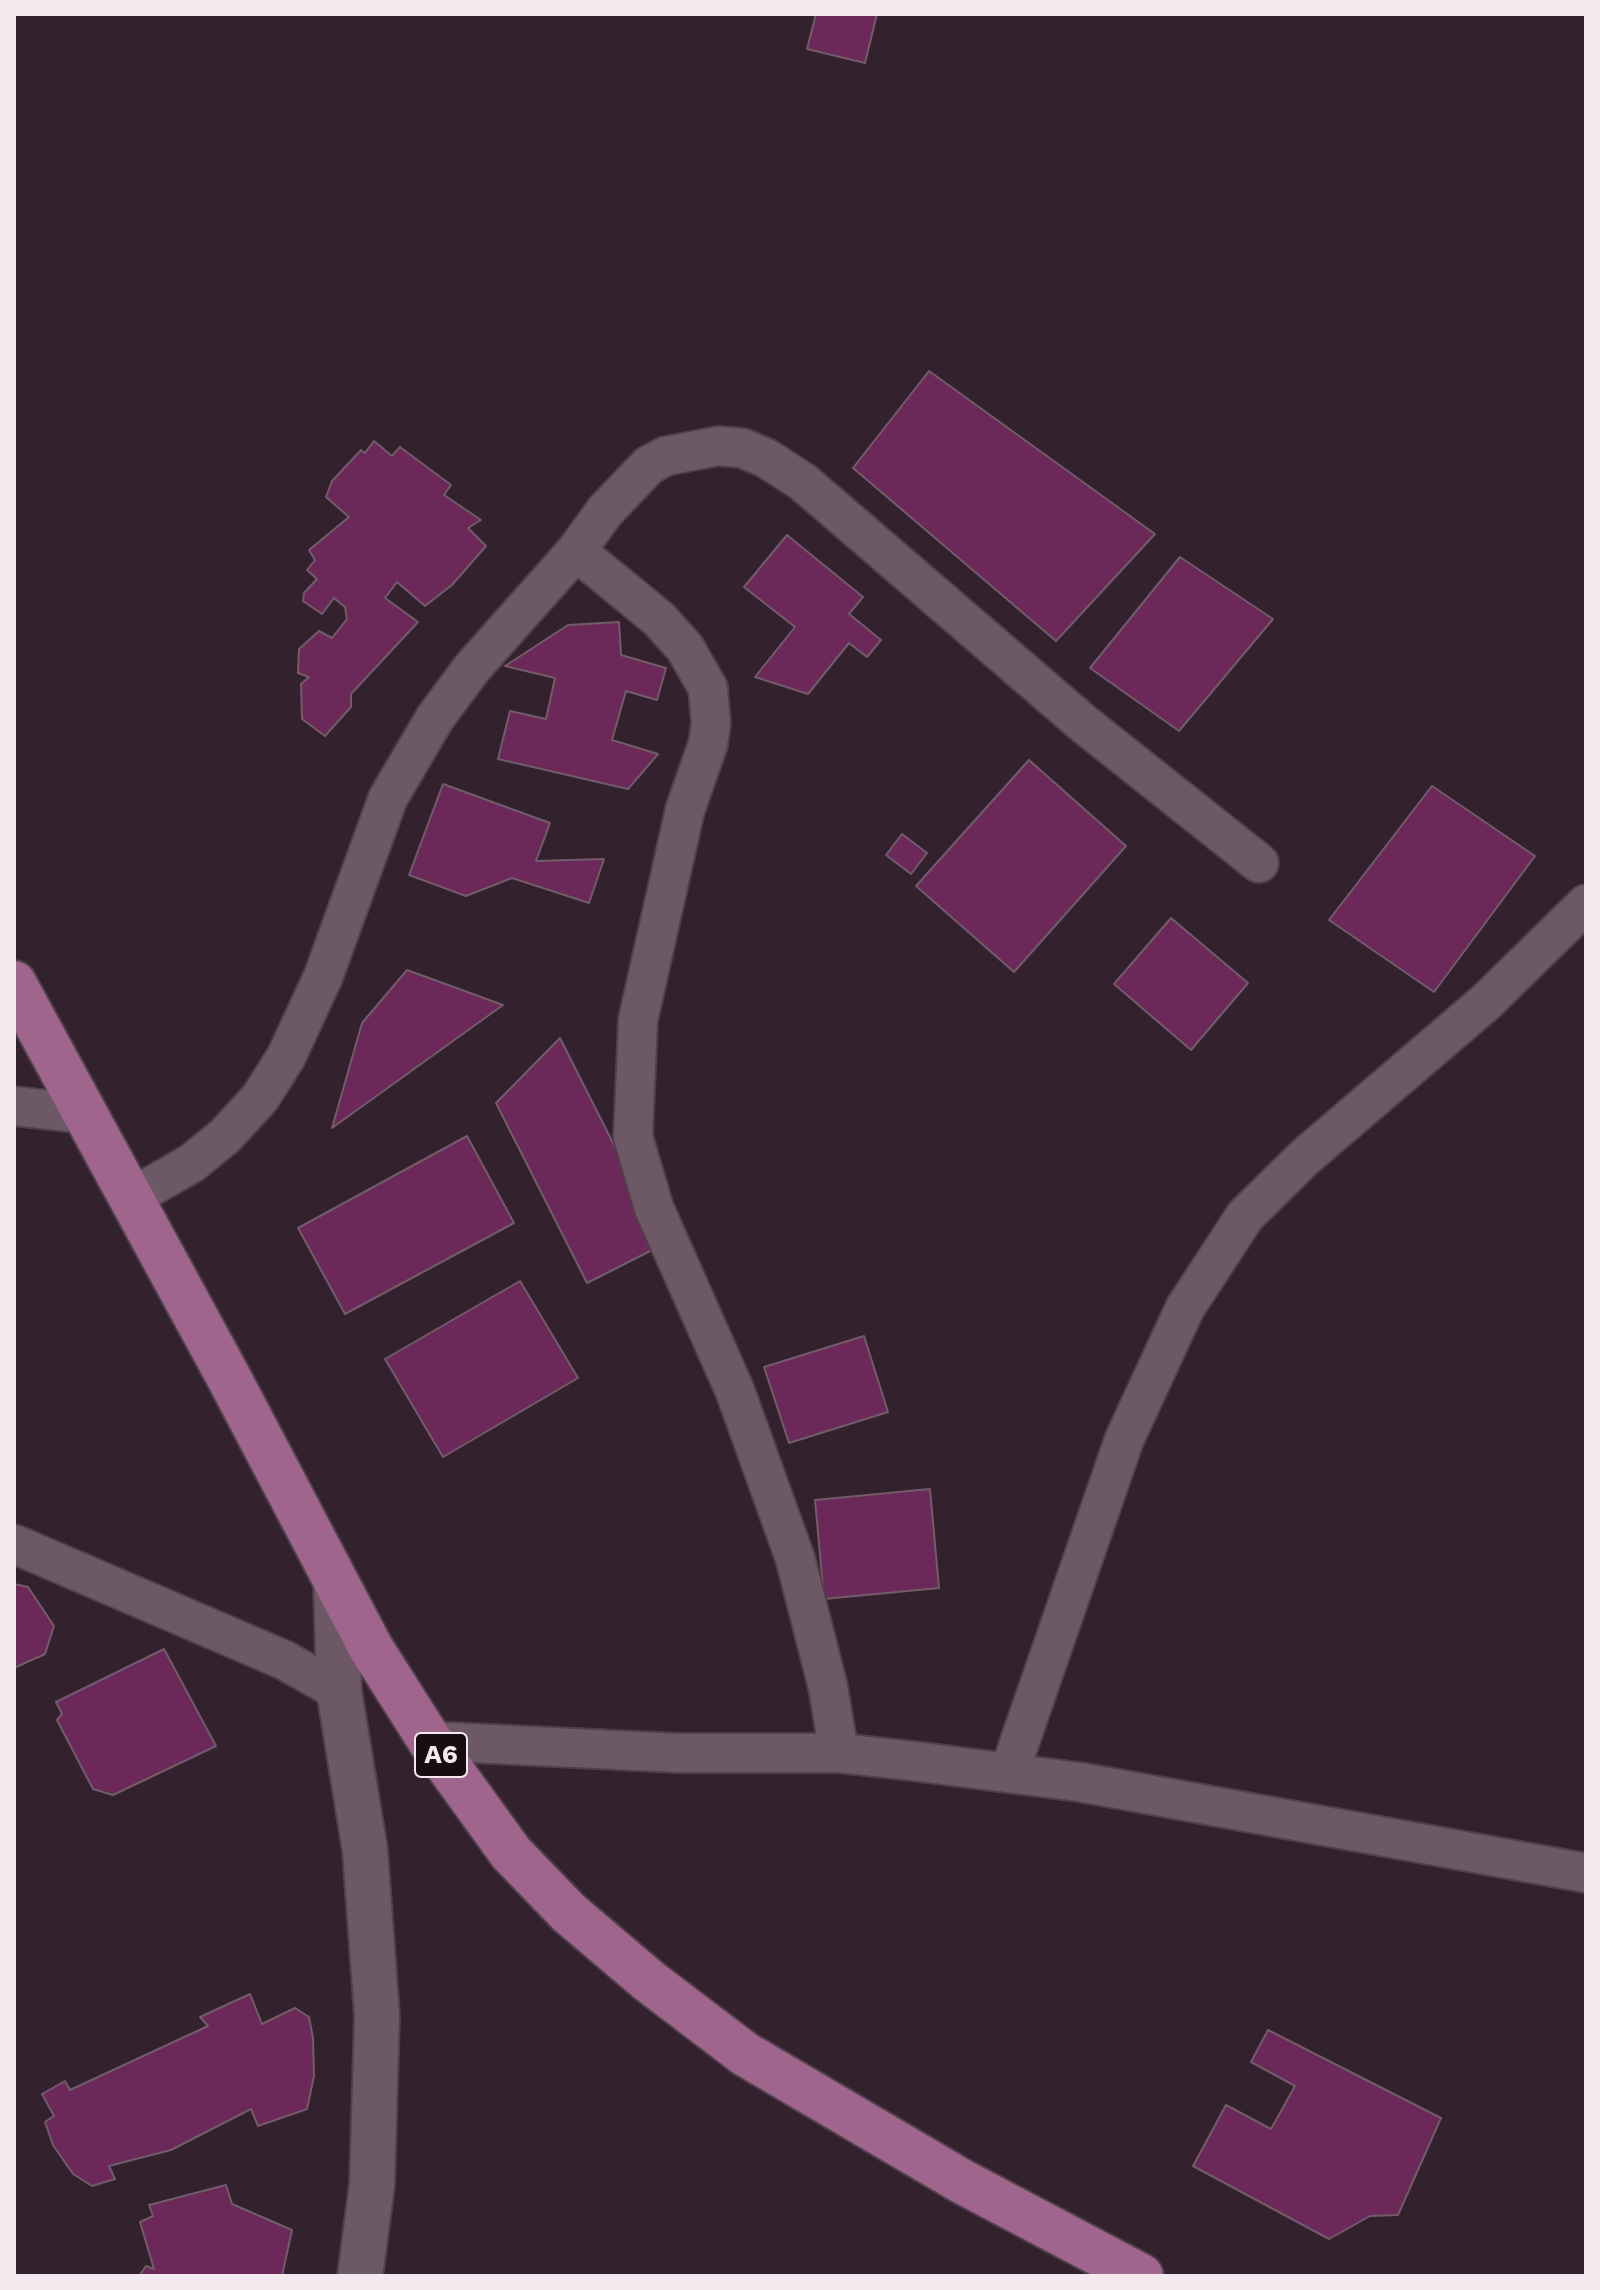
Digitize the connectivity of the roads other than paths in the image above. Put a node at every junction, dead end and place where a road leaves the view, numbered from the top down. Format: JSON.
{"nodes":[{"id":1,"x":576,"y":551,"type":"junction"},
{"id":2,"x":1259,"y":863,"type":"dead end"},
{"id":3,"x":1586,"y":904,"type":"edge"},
{"id":4,"x":14,"y":983,"type":"edge"},
{"id":5,"x":14,"y":1106,"type":"edge"},
{"id":6,"x":87,"y":1114,"type":"junction"},
{"id":7,"x":131,"y":1198,"type":"junction"},
{"id":8,"x":14,"y":1544,"type":"edge"},
{"id":9,"x":336,"y":1585,"type":"junction"},
{"id":10,"x":339,"y":1691,"type":"junction"},
{"id":11,"x":430,"y":1741,"type":"junction"},
{"id":12,"x":839,"y":1753,"type":"junction"},
{"id":13,"x":1009,"y":1773,"type":"junction"},
{"id":14,"x":1586,"y":1873,"type":"edge"},
{"id":15,"x":360,"y":2276,"type":"edge"},
{"id":16,"x":1141,"y":2276,"type":"edge"}],
"edges":[{"from":1,"to":2,"type":"street"},
{"from":1,"to":7,"type":"street"},
{"from":1,"to":12,"type":"street"},
{"from":3,"to":13,"type":"street"},
{"from":4,"to":6,"type":"highway","number":"A6"},
{"from":5,"to":6,"type":"street"},
{"from":6,"to":7,"type":"highway","number":"A6"},
{"from":7,"to":9,"type":"highway","number":"A6"},
{"from":8,"to":10,"type":"street"},
{"from":9,"to":10,"type":"street"},
{"from":9,"to":11,"type":"highway","number":"A6"},
{"from":10,"to":15,"type":"street"},
{"from":11,"to":12,"type":"street"},
{"from":11,"to":16,"type":"highway","number":"A6"},
{"from":12,"to":13,"type":"street"},
{"from":13,"to":14,"type":"street"}]}
